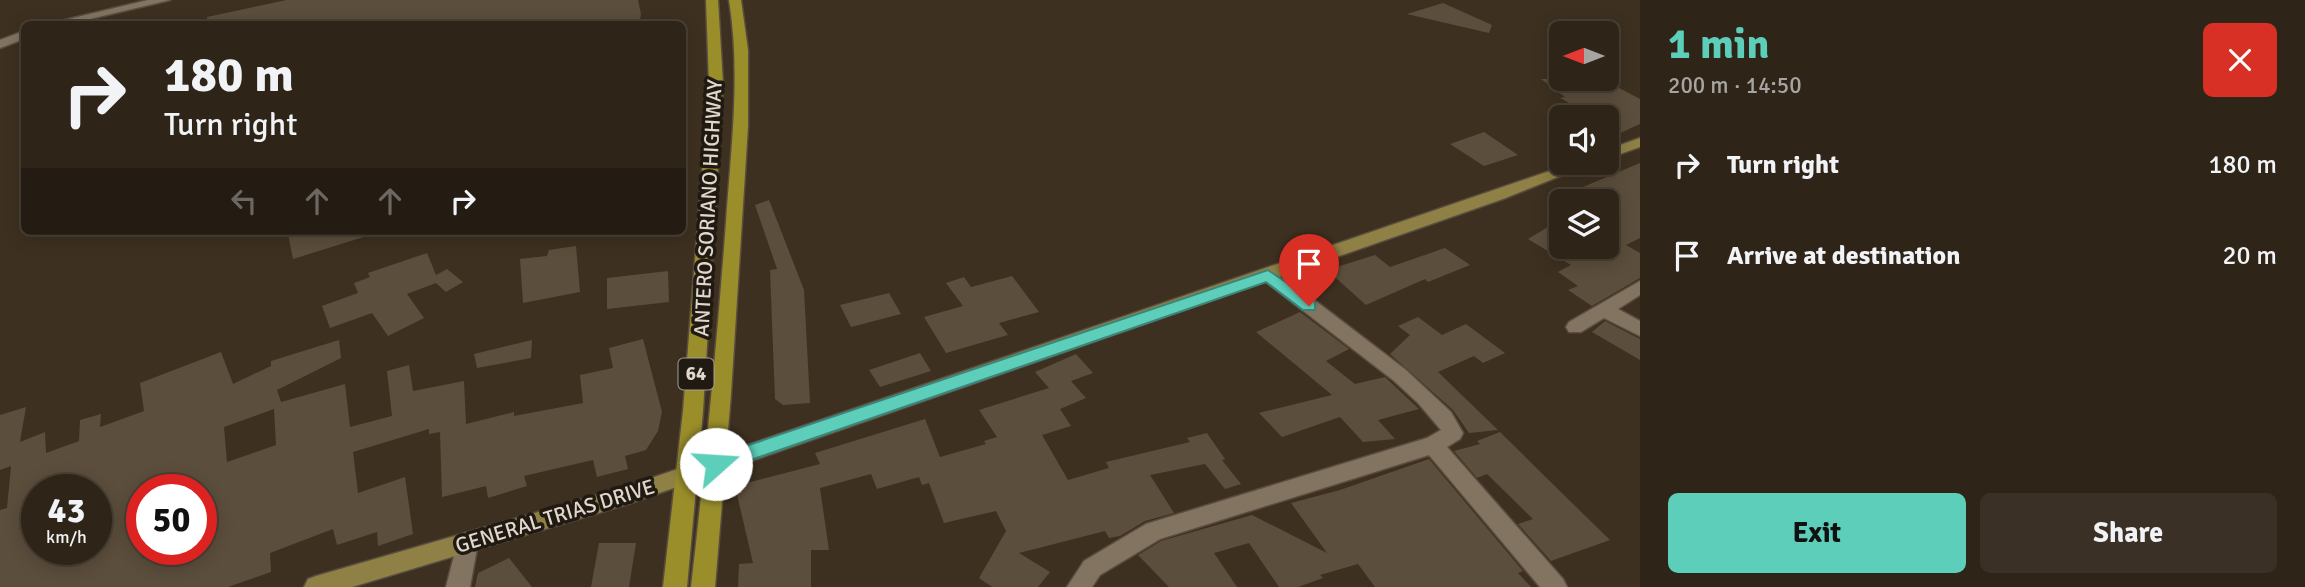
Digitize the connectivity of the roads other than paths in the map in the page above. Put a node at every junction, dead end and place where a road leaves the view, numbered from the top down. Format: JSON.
{"nodes":[{"id":1,"x":164,"y":0,"type":"edge"},
{"id":2,"x":712,"y":0,"type":"edge"},
{"id":3,"x":735,"y":0,"type":"edge"},
{"id":4,"x":68,"y":21,"type":"edge"},
{"id":5,"x":21,"y":36,"type":"edge"},
{"id":6,"x":0,"y":44,"type":"edge"},
{"id":7,"x":1639,"y":143,"type":"edge"},
{"id":8,"x":1619,"y":150,"type":"edge"},
{"id":9,"x":1552,"y":175,"type":"edge"},
{"id":10,"x":1268,"y":275,"type":"junction"},
{"id":11,"x":1640,"y":287,"type":"edge"},
{"id":12,"x":1605,"y":310,"type":"junction"},
{"id":13,"x":1575,"y":327,"type":"dead end"},
{"id":14,"x":1640,"y":330,"type":"edge"},
{"id":15,"x":1433,"y":445,"type":"junction"},
{"id":16,"x":716,"y":464,"type":"junction"},
{"id":17,"x":687,"y":474,"type":"junction"},
{"id":18,"x":467,"y":543,"type":"junction"},
{"id":19,"x":367,"y":579,"type":"edge"},
{"id":20,"x":316,"y":587,"type":"edge"},
{"id":21,"x":458,"y":587,"type":"edge"},
{"id":22,"x":675,"y":587,"type":"edge"},
{"id":23,"x":703,"y":587,"type":"edge"},
{"id":24,"x":1079,"y":587,"type":"edge"},
{"id":25,"x":1555,"y":587,"type":"edge"}],
"edges":[{"from":1,"to":4,"type":"street"},
{"from":2,"to":17,"type":"main road","name":"ANTERO SORIANO HIGHWAY","number":"64"},
{"from":3,"to":16,"type":"main road","name":"ANTERO SORIANO HIGHWAY","number":"64"},
{"from":5,"to":6,"type":"street"},
{"from":7,"to":8,"type":"main road"},
{"from":9,"to":10,"type":"main road","name":"GENERAL TRIAS DRIVE"},
{"from":10,"to":15,"type":"street"},
{"from":10,"to":16,"type":"main road","name":"GENERAL TRIAS DRIVE"},
{"from":11,"to":12,"type":"street"},
{"from":12,"to":13,"type":"street"},
{"from":12,"to":14,"type":"street"},
{"from":15,"to":24,"type":"street"},
{"from":15,"to":25,"type":"street"},
{"from":16,"to":17,"type":"main road","name":"GENERAL TRIAS DRIVE"},
{"from":16,"to":23,"type":"main road","name":"ANTERO SORIANO HIGHWAY","number":"64"},
{"from":17,"to":18,"type":"main road","name":"GENERAL TRIAS DRIVE"},
{"from":17,"to":22,"type":"main road","name":"ANTERO SORIANO HIGHWAY","number":"64"},
{"from":18,"to":19,"type":"main road","name":"GENERAL TRIAS DRIVE"},
{"from":18,"to":21,"type":"street"},
{"from":19,"to":20,"type":"main road","name":"GENERAL TRIAS DRIVE"}]}
